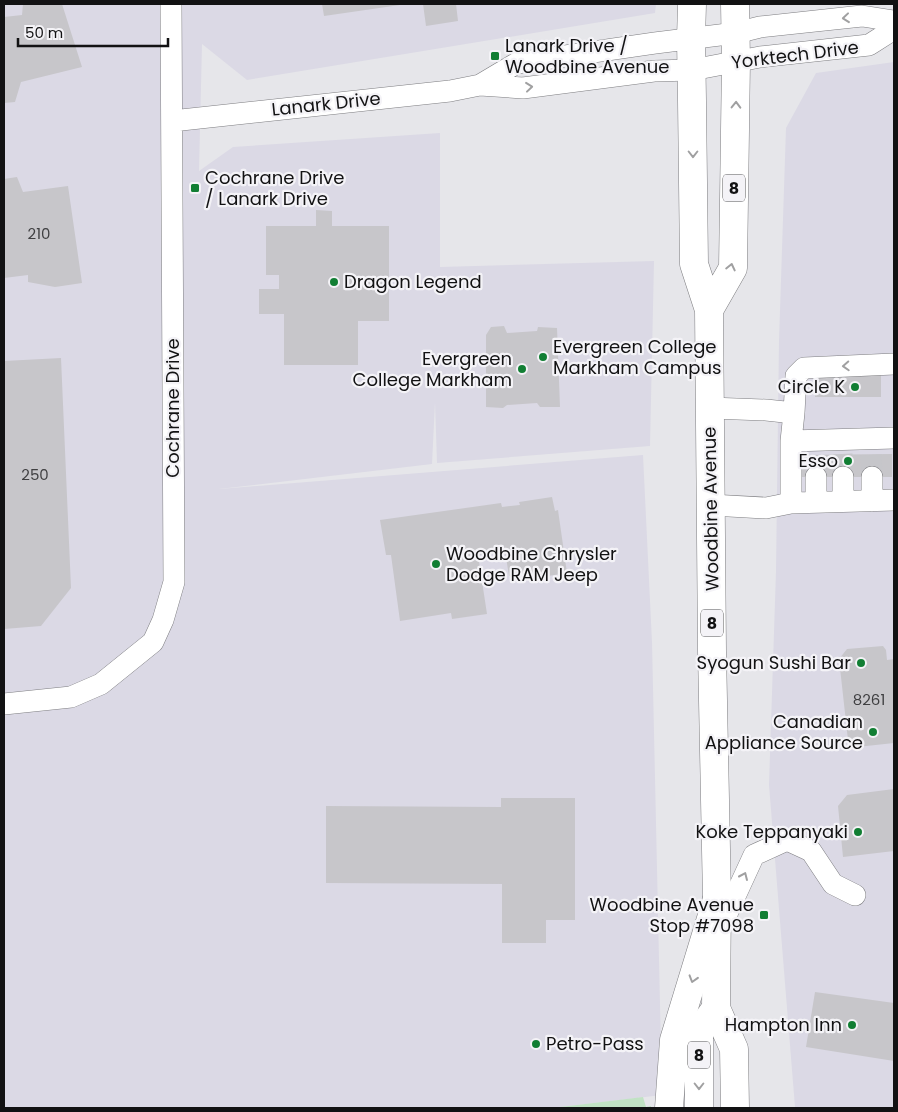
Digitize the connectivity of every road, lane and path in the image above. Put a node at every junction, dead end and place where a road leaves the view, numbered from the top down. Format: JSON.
{"nodes":[{"id":1,"x":171,"y":4,"type":"edge"},
{"id":2,"x":692,"y":4,"type":"edge"},
{"id":3,"x":735,"y":4,"type":"edge"},
{"id":4,"x":894,"y":21,"type":"edge"},
{"id":5,"x":894,"y":29,"type":"edge"},
{"id":6,"x":736,"y":33,"type":"junction"},
{"id":7,"x":691,"y":40,"type":"junction"},
{"id":8,"x":736,"y":61,"type":"junction"},
{"id":9,"x":692,"y":70,"type":"junction"},
{"id":10,"x":480,"y":85,"type":"junction"},
{"id":11,"x":172,"y":121,"type":"junction"},
{"id":12,"x":709,"y":310,"type":"junction"},
{"id":13,"x":894,"y":364,"type":"edge"},
{"id":14,"x":710,"y":408,"type":"junction"},
{"id":15,"x":794,"y":413,"type":"junction"},
{"id":16,"x":894,"y":438,"type":"edge"},
{"id":17,"x":791,"y":441,"type":"junction"},
{"id":18,"x":816,"y":477,"type":"tunnel mouth"},
{"id":19,"x":843,"y":477,"type":"tunnel mouth"},
{"id":20,"x":872,"y":477,"type":"tunnel mouth"},
{"id":21,"x":872,"y":500,"type":"junction"},
{"id":22,"x":894,"y":500,"type":"edge"},
{"id":23,"x":816,"y":502,"type":"junction"},
{"id":24,"x":843,"y":502,"type":"junction"},
{"id":25,"x":791,"y":503,"type":"junction"},
{"id":26,"x":711,"y":505,"type":"junction"},
{"id":27,"x":4,"y":704,"type":"edge"},
{"id":28,"x":855,"y":895,"type":"dead end"},
{"id":29,"x":717,"y":899,"type":"junction"},
{"id":30,"x":717,"y":936,"type":"junction"},
{"id":31,"x":716,"y":1008,"type":"junction"},
{"id":32,"x":669,"y":1108,"type":"edge"},
{"id":33,"x":698,"y":1108,"type":"edge"},
{"id":34,"x":735,"y":1108,"type":"edge"}],
"edges":[{"from":1,"to":11,"type":"street","name":"Cochrane Drive"},
{"from":2,"to":7,"type":"main road","name":"Woodbine Avenue","number":"8"},
{"from":3,"to":6,"type":"main road","number":"8"},
{"from":4,"to":6,"type":"street","name":"Yorktech Drive","one_way":true},
{"from":5,"to":8,"type":"street","name":"Yorktech Drive"},
{"from":6,"to":7,"type":"street","name":"Yorktech Drive"},
{"from":6,"to":8,"type":"main road","number":"8"},
{"from":7,"to":9,"type":"main road","name":"Woodbine Avenue","number":"8"},
{"from":7,"to":10,"type":"street","name":"Lanark Drive"},
{"from":8,"to":9,"type":"street","name":"Yorktech Drive"},
{"from":12,"to":8,"type":"main road","number":"8","one_way":true},
{"from":10,"to":9,"type":"street","name":"Lanark Drive","one_way":true},
{"from":9,"to":12,"type":"main road","name":"Woodbine Avenue","number":"8","one_way":true},
{"from":10,"to":11,"type":"street","name":"Lanark Drive"},
{"from":11,"to":27,"type":"street","name":"Cochrane Drive"},
{"from":12,"to":14,"type":"main road","name":"Woodbine Avenue","number":"8"},
{"from":13,"to":15,"type":"street","one_way":true},
{"from":14,"to":15,"type":"street"},
{"from":14,"to":26,"type":"main road","name":"Woodbine Avenue","number":"8"},
{"from":15,"to":17,"type":"street"},
{"from":16,"to":17,"type":"street"},
{"from":17,"to":25,"type":"street"},
{"from":18,"to":23,"type":"street"},
{"from":19,"to":24,"type":"street"},
{"from":20,"to":21,"type":"street"},
{"from":21,"to":22,"type":"street"},
{"from":21,"to":24,"type":"street"},
{"from":23,"to":24,"type":"street"},
{"from":23,"to":25,"type":"street"},
{"from":25,"to":26,"type":"street"},
{"from":26,"to":29,"type":"main road","name":"Woodbine Avenue","number":"8"},
{"from":30,"to":28,"type":"street","one_way":true},
{"from":29,"to":30,"type":"main road","name":"Woodbine Avenue","number":"8"},
{"from":29,"to":32,"type":"main road","one_way":true},
{"from":30,"to":31,"type":"main road","name":"Woodbine Avenue","number":"8"},
{"from":31,"to":33,"type":"main road","number":"8","one_way":true},
{"from":31,"to":34,"type":"main road","name":"Woodbine Avenue","number":"8"}]}
